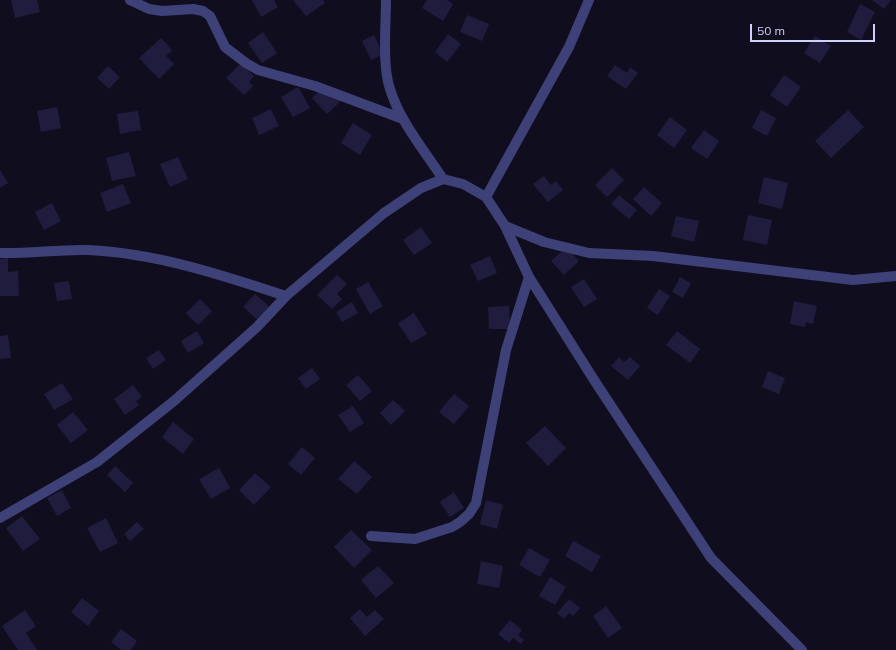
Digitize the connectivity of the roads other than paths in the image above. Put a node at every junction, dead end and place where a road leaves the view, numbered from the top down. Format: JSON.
{"nodes":[{"id":1,"x":130,"y":0,"type":"edge"},
{"id":2,"x":386,"y":0,"type":"edge"},
{"id":3,"x":589,"y":0,"type":"edge"},
{"id":4,"x":403,"y":119,"type":"junction"},
{"id":5,"x":443,"y":179,"type":"junction"},
{"id":6,"x":486,"y":197,"type":"junction"},
{"id":7,"x":505,"y":226,"type":"junction"},
{"id":8,"x":0,"y":253,"type":"edge"},
{"id":9,"x":896,"y":276,"type":"edge"},
{"id":10,"x":529,"y":277,"type":"junction"},
{"id":11,"x":286,"y":296,"type":"junction"},
{"id":12,"x":0,"y":518,"type":"edge"},
{"id":13,"x":371,"y":536,"type":"dead end"},
{"id":14,"x":802,"y":650,"type":"edge"}],
"edges":[{"from":1,"to":4,"type":"street"},
{"from":2,"to":4,"type":"street"},
{"from":3,"to":6,"type":"street"},
{"from":4,"to":5,"type":"street"},
{"from":5,"to":6,"type":"street"},
{"from":5,"to":11,"type":"street"},
{"from":6,"to":7,"type":"street"},
{"from":7,"to":9,"type":"street"},
{"from":7,"to":10,"type":"street"},
{"from":8,"to":11,"type":"street"},
{"from":10,"to":13,"type":"street"},
{"from":10,"to":14,"type":"street"},
{"from":11,"to":12,"type":"street"}]}
